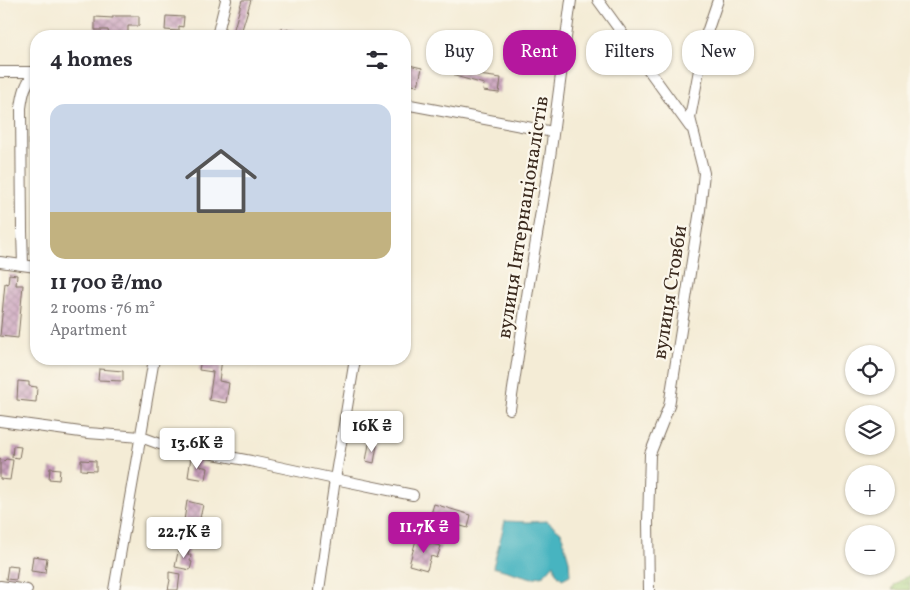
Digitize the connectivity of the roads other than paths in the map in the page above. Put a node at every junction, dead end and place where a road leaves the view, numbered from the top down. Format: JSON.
{"nodes":[{"id":1,"x":226,"y":0,"type":"edge"},
{"id":2,"x":571,"y":0,"type":"edge"},
{"id":3,"x":598,"y":0,"type":"edge"},
{"id":4,"x":718,"y":0,"type":"edge"},
{"id":5,"x":218,"y":30,"type":"edge"},
{"id":6,"x":0,"y":72,"type":"edge"},
{"id":7,"x":30,"y":72,"type":"edge"},
{"id":8,"x":30,"y":78,"type":"edge"},
{"id":9,"x":411,"y":105,"type":"edge"},
{"id":10,"x":553,"y":132,"type":"junction"},
{"id":11,"x":694,"y":132,"type":"junction"},
{"id":12,"x":0,"y":262,"type":"edge"},
{"id":13,"x":23,"y":265,"type":"junction"},
{"id":14,"x":30,"y":266,"type":"edge"},
{"id":15,"x":153,"y":365,"type":"edge"},
{"id":16,"x":354,"y":365,"type":"edge"},
{"id":17,"x":510,"y":409,"type":"dead end"},
{"id":18,"x":0,"y":421,"type":"edge"},
{"id":19,"x":141,"y":437,"type":"junction"},
{"id":20,"x":335,"y":479,"type":"junction"},
{"id":21,"x":412,"y":494,"type":"dead end"},
{"id":22,"x":0,"y":586,"type":"edge"},
{"id":23,"x":27,"y":590,"type":"edge"},
{"id":24,"x":114,"y":590,"type":"edge"},
{"id":25,"x":319,"y":590,"type":"edge"},
{"id":26,"x":649,"y":590,"type":"edge"}],
"edges":[{"from":1,"to":5,"type":"street"},
{"from":2,"to":10,"type":"street","name":"вулиця Інтернаціоналістів"},
{"from":3,"to":11,"type":"street"},
{"from":4,"to":11,"type":"street","name":"вулиця Стовби"},
{"from":6,"to":7,"type":"street"},
{"from":8,"to":13,"type":"street"},
{"from":9,"to":10,"type":"street"},
{"from":10,"to":17,"type":"street","name":"вулиця Інтернаціоналістів"},
{"from":11,"to":26,"type":"street","name":"вулиця Стовби"},
{"from":12,"to":13,"type":"street"},
{"from":13,"to":14,"type":"street"},
{"from":15,"to":19,"type":"street"},
{"from":16,"to":20,"type":"street"},
{"from":18,"to":19,"type":"street"},
{"from":19,"to":20,"type":"street"},
{"from":19,"to":24,"type":"street"},
{"from":20,"to":21,"type":"street"},
{"from":20,"to":25,"type":"street"},
{"from":22,"to":23,"type":"street"}]}
